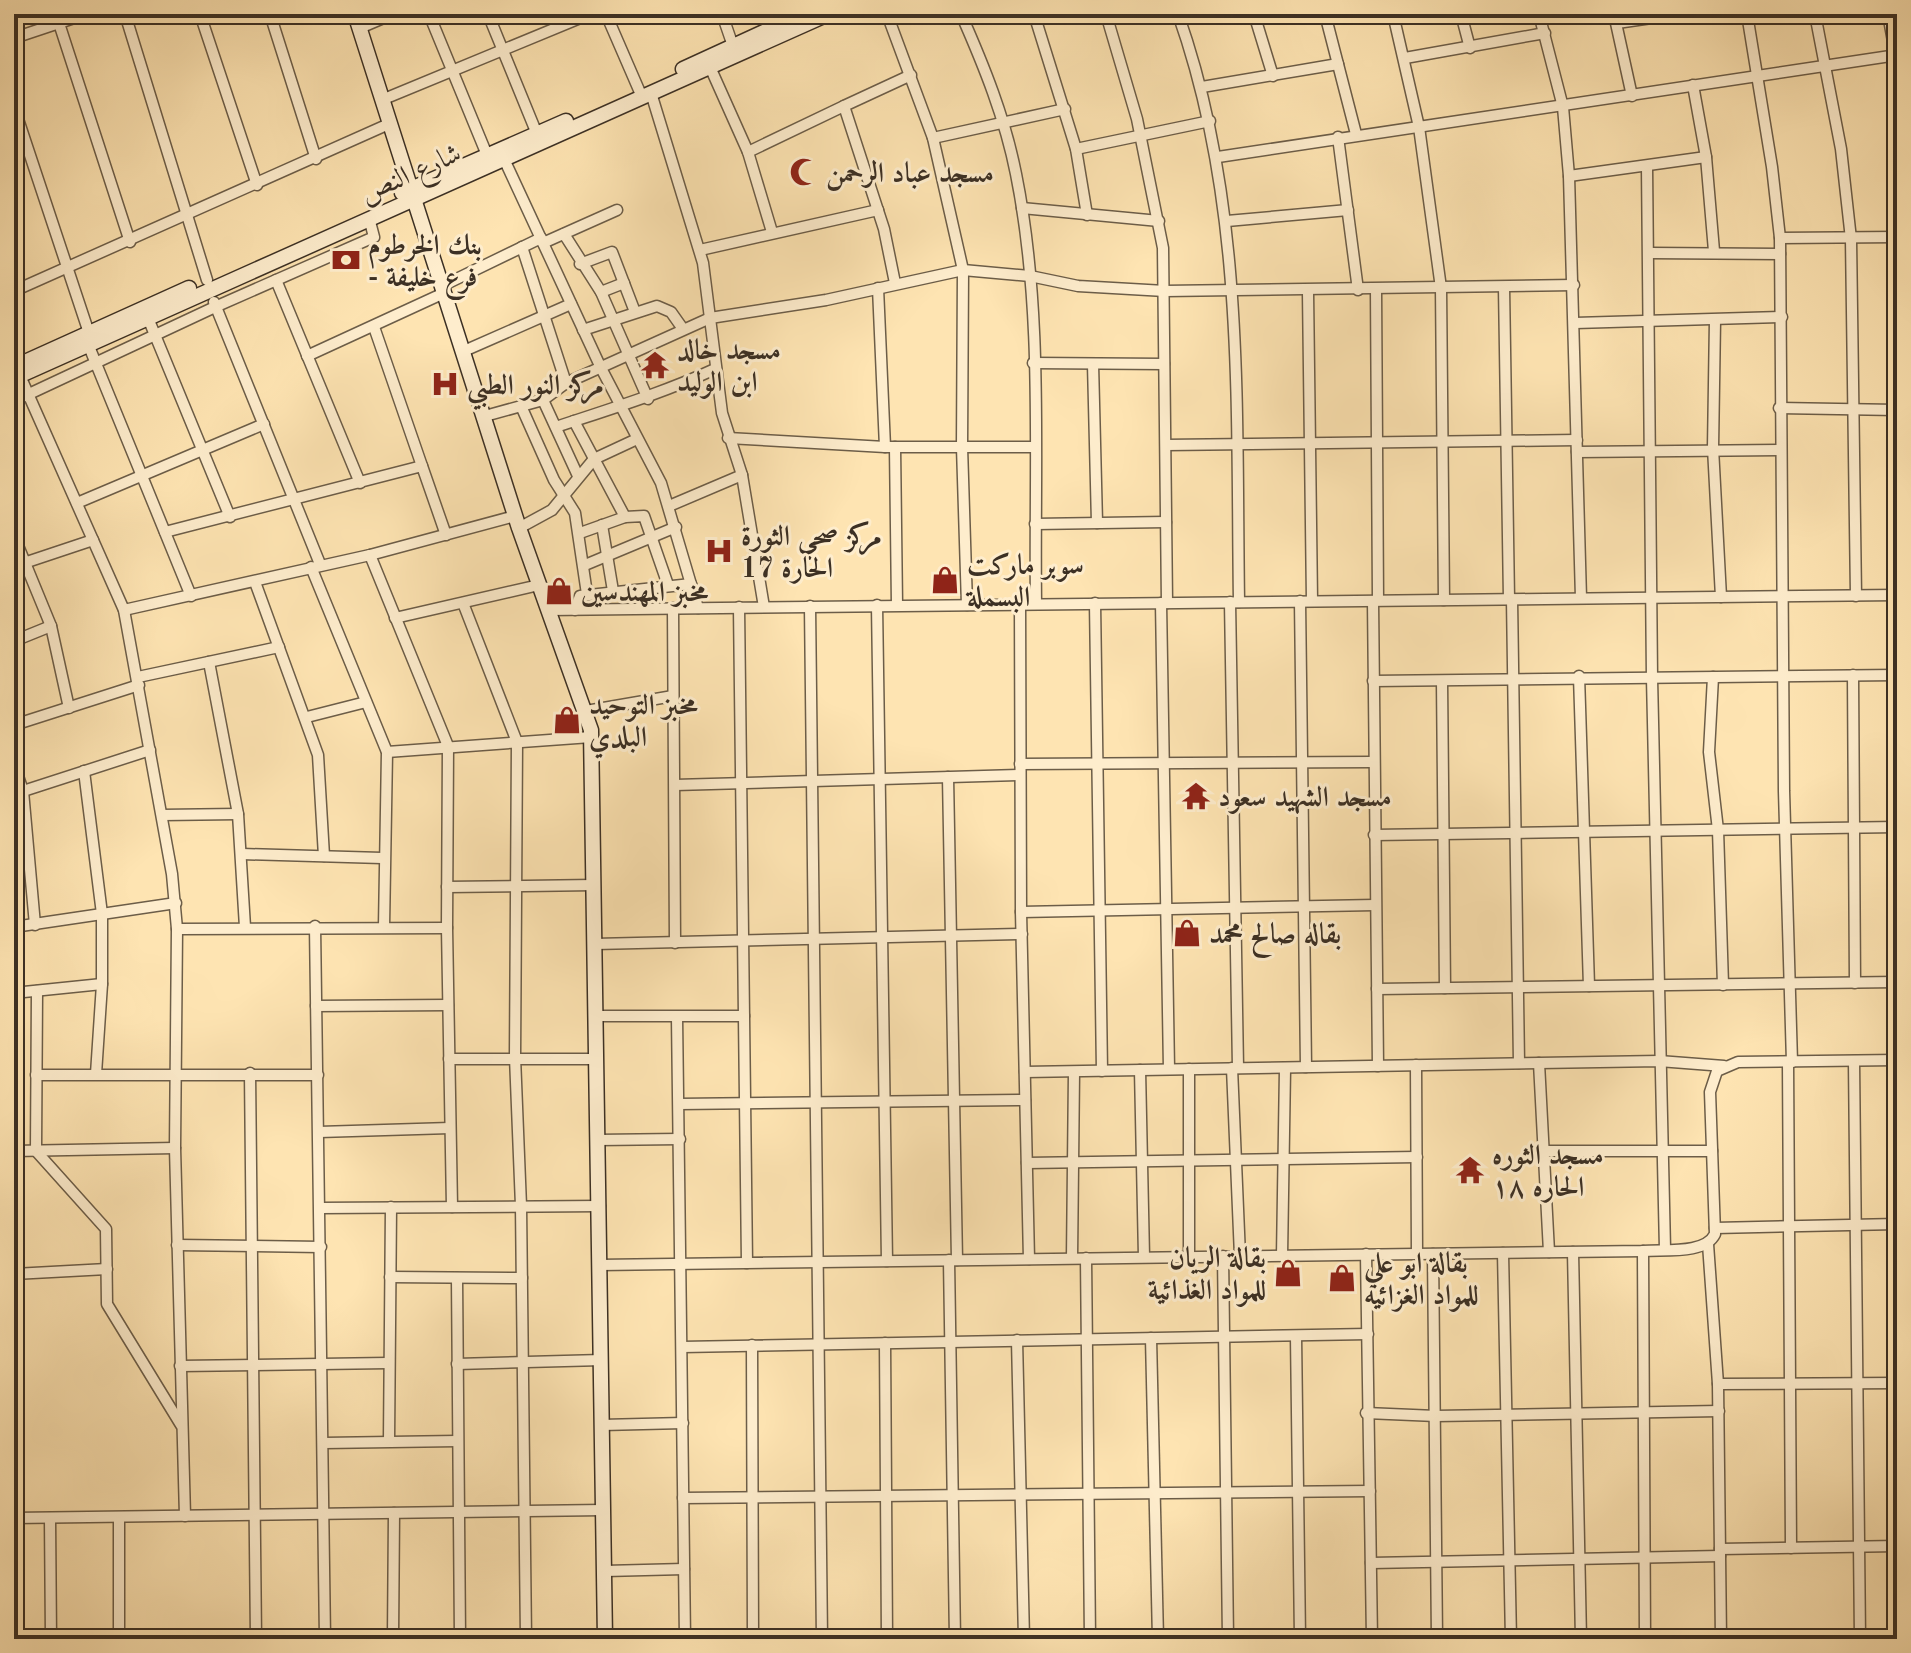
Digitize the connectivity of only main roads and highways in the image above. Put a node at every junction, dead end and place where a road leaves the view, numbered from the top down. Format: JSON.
{"nodes":[{"id":1,"x":803,"y":14,"type":"edge"},
{"id":2,"x":828,"y":14,"type":"edge"},
{"id":3,"x":358,"y":21,"type":"edge"},
{"id":4,"x":755,"y":41,"type":"junction"},
{"id":5,"x":644,"y":93,"type":"junction"},
{"id":6,"x":411,"y":194,"type":"junction"},
{"id":7,"x":208,"y":284,"type":"junction"},
{"id":8,"x":88,"y":339,"type":"junction"},
{"id":9,"x":16,"y":369,"type":"edge"},
{"id":10,"x":605,"y":1639,"type":"edge"}],
"edges":[{"from":1,"to":4,"type":"main road","name":"شارع النص"},
{"from":2,"to":4,"type":"main road","name":"شارع النص"},
{"from":3,"to":6,"type":"main road"},
{"from":4,"to":5,"type":"main road","name":"شارع النص"},
{"from":4,"to":5,"type":"main road","name":"شارع النص"},
{"from":5,"to":6,"type":"main road","name":"شارع النص"},
{"from":5,"to":6,"type":"main road","name":"شارع النص"},
{"from":6,"to":7,"type":"main road","name":"شارع النص"},
{"from":6,"to":7,"type":"main road","name":"شارع النص"},
{"from":6,"to":10,"type":"main road"},
{"from":7,"to":8,"type":"main road","name":"شارع النص"},
{"from":7,"to":8,"type":"main road","name":"شارع النص"},
{"from":8,"to":9,"type":"main road","name":"شارع النص"}]}
